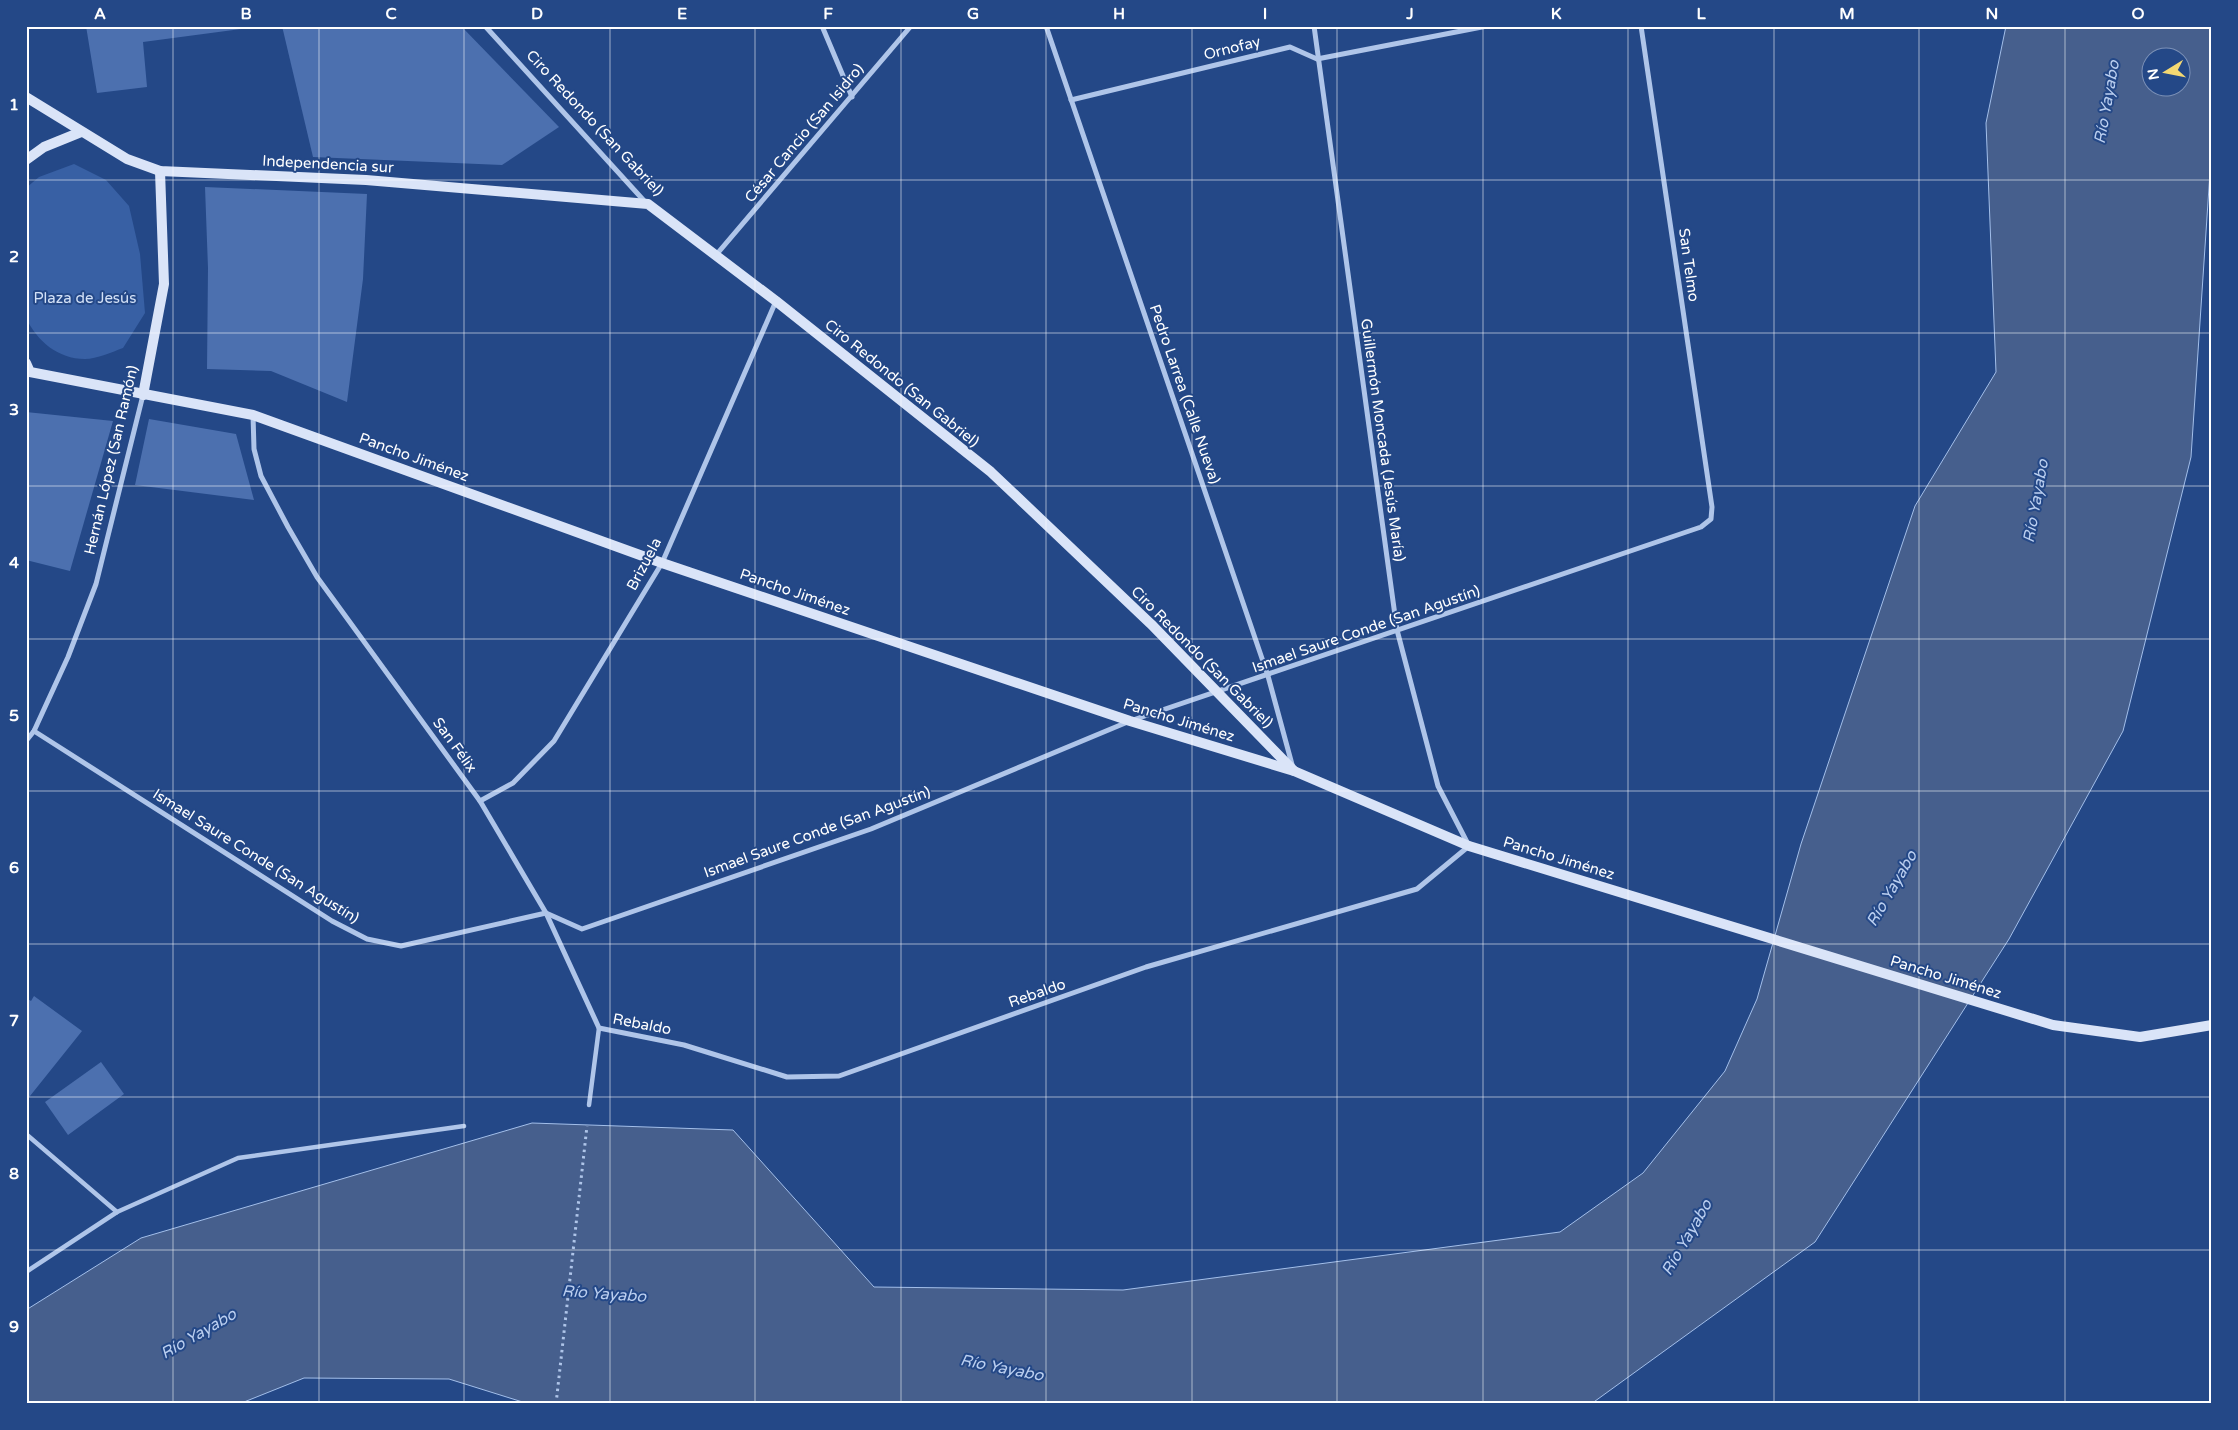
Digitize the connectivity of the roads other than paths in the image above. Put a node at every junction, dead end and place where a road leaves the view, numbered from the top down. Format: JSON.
{"nodes":[{"id":1,"x":485,"y":26,"type":"edge"},
{"id":2,"x":822,"y":26,"type":"edge"},
{"id":3,"x":911,"y":26,"type":"edge"},
{"id":4,"x":1046,"y":26,"type":"edge"},
{"id":5,"x":1314,"y":26,"type":"edge"},
{"id":6,"x":1487,"y":26,"type":"edge"},
{"id":7,"x":1641,"y":26,"type":"edge"},
{"id":8,"x":1318,"y":59,"type":"junction"},
{"id":9,"x":26,"y":97,"type":"edge"},
{"id":10,"x":852,"y":97,"type":"junction"},
{"id":11,"x":1071,"y":100,"type":"junction"},
{"id":12,"x":81,"y":132,"type":"junction"},
{"id":13,"x":26,"y":160,"type":"edge"},
{"id":14,"x":160,"y":170,"type":"junction"},
{"id":15,"x":648,"y":204,"type":"junction"},
{"id":16,"x":716,"y":256,"type":"junction"},
{"id":17,"x":776,"y":301,"type":"junction"},
{"id":18,"x":28,"y":367,"type":"edge"},
{"id":19,"x":143,"y":395,"type":"junction"},
{"id":20,"x":253,"y":415,"type":"junction"},
{"id":21,"x":1712,"y":507,"type":"joint"},
{"id":22,"x":662,"y":562,"type":"junction"},
{"id":23,"x":1397,"y":630,"type":"junction"},
{"id":24,"x":1268,"y":676,"type":"junction"},
{"id":25,"x":1216,"y":693,"type":"junction"},
{"id":26,"x":1130,"y":721,"type":"junction"},
{"id":27,"x":34,"y":731,"type":"junction"},
{"id":28,"x":26,"y":741,"type":"edge"},
{"id":29,"x":1294,"y":771,"type":"junction"},
{"id":30,"x":480,"y":801,"type":"junction"},
{"id":31,"x":1469,"y":846,"type":"junction"},
{"id":32,"x":546,"y":913,"type":"junction"},
{"id":33,"x":2212,"y":1026,"type":"edge"},
{"id":34,"x":599,"y":1028,"type":"junction"},
{"id":35,"x":589,"y":1105,"type":"road end"},
{"id":36,"x":464,"y":1126,"type":"dead end"},
{"id":37,"x":26,"y":1134,"type":"edge"},
{"id":38,"x":117,"y":1212,"type":"junction"},
{"id":39,"x":26,"y":1272,"type":"edge"}],
"edges":[{"from":1,"to":15,"type":"street","name":"Ciro Redondo (San Gabriel)"},
{"from":2,"to":10,"type":"street"},
{"from":3,"to":10,"type":"street","name":"César Cancio (San Isidro)"},
{"from":4,"to":11,"type":"street","name":"Pedro Larrea (Calle Nueva)"},
{"from":5,"to":8,"type":"street","name":"Guillermón Moncada (Jesús María)"},
{"from":6,"to":8,"type":"street"},
{"from":7,"to":21,"type":"street","name":"San Telmo"},
{"from":8,"to":11,"type":"street","name":"Ornofay"},
{"from":8,"to":23,"type":"street","name":"Guillermón Moncada (Jesús María)"},
{"from":9,"to":12,"type":"main road","name":"Independencia sur"},
{"from":10,"to":16,"type":"street","name":"César Cancio (San Isidro)"},
{"from":11,"to":24,"type":"street","name":"Pedro Larrea (Calle Nueva)"},
{"from":12,"to":13,"type":"main road"},
{"from":12,"to":14,"type":"main road","name":"Independencia sur"},
{"from":14,"to":15,"type":"main road","name":"Independencia sur"},
{"from":14,"to":19,"type":"main road","name":"Hernán López (San Ramón)"},
{"from":15,"to":16,"type":"main road","name":"Ciro Redondo (San Gabriel)"},
{"from":16,"to":17,"type":"main road","name":"Ciro Redondo (San Gabriel)"},
{"from":17,"to":22,"type":"street","name":"Brizuela"},
{"from":17,"to":25,"type":"main road","name":"Ciro Redondo (San Gabriel)"},
{"from":18,"to":19,"type":"main road","name":"Pancho Jiménez"},
{"from":19,"to":20,"type":"main road","name":"Pancho Jiménez"},
{"from":19,"to":27,"type":"street","name":"Hernán López (San Ramón)"},
{"from":20,"to":22,"type":"main road","name":"Pancho Jiménez"},
{"from":20,"to":30,"type":"street","name":"San Félix"},
{"from":21,"to":23,"type":"street","name":"Ismael Saure Conde (San Agustín)"},
{"from":22,"to":26,"type":"main road","name":"Pancho Jiménez"},
{"from":22,"to":30,"type":"street","name":"Brizuela"},
{"from":23,"to":24,"type":"street","name":"Ismael Saure Conde (San Agustín)"},
{"from":23,"to":31,"type":"street","name":"Guillermón Moncada (Jesús María)"},
{"from":24,"to":25,"type":"street","name":"Ismael Saure Conde (San Agustín)"},
{"from":24,"to":29,"type":"street","name":"Pedro Larrea (Calle Nueva)"},
{"from":25,"to":26,"type":"street","name":"Ismael Saure Conde (San Agustín)"},
{"from":25,"to":29,"type":"main road","name":"Ciro Redondo (San Gabriel)"},
{"from":26,"to":29,"type":"main road","name":"Pancho Jiménez"},
{"from":26,"to":32,"type":"street","name":"Ismael Saure Conde (San Agustín)"},
{"from":27,"to":28,"type":"street","name":"Hernán López (San Ramón)"},
{"from":27,"to":32,"type":"street","name":"Ismael Saure Conde (San Agustín)"},
{"from":29,"to":31,"type":"main road","name":"Pancho Jiménez"},
{"from":30,"to":32,"type":"street","name":"San Félix"},
{"from":31,"to":33,"type":"main road","name":"Pancho Jiménez"},
{"from":31,"to":34,"type":"street","name":"Rebaldo"},
{"from":32,"to":34,"type":"street","name":"San Félix"},
{"from":34,"to":35,"type":"street"},
{"from":36,"to":38,"type":"street"},
{"from":37,"to":38,"type":"street"},
{"from":38,"to":39,"type":"street"}]}
